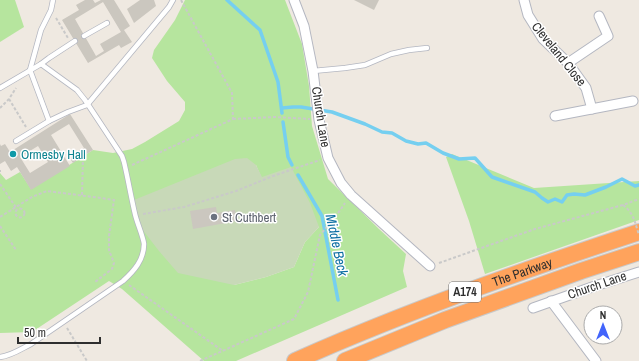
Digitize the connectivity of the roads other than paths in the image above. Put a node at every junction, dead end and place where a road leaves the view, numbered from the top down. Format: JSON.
{"nodes":[{"id":1,"x":53,"y":0,"type":"edge"},
{"id":2,"x":173,"y":0,"type":"edge"},
{"id":3,"x":294,"y":0,"type":"edge"},
{"id":4,"x":524,"y":0,"type":"edge"},
{"id":5,"x":599,"y":16,"type":"dead end"},
{"id":6,"x":107,"y":23,"type":"dead end"},
{"id":7,"x":84,"y":36,"type":"dead end"},
{"id":8,"x":73,"y":42,"type":"road end"},
{"id":9,"x":427,"y":48,"type":"dead end"},
{"id":10,"x":568,"y":63,"type":"junction"},
{"id":11,"x":41,"y":64,"type":"junction"},
{"id":12,"x":30,"y":70,"type":"junction"},
{"id":13,"x":313,"y":71,"type":"junction"},
{"id":14,"x":0,"y":88,"type":"edge"},
{"id":15,"x":633,"y":101,"type":"dead end"},
{"id":16,"x":87,"y":105,"type":"junction"},
{"id":17,"x":592,"y":109,"type":"junction"},
{"id":18,"x":555,"y":116,"type":"dead end"},
{"id":19,"x":49,"y":121,"type":"junction"},
{"id":20,"x":16,"y":141,"type":"dead end"},
{"id":21,"x":639,"y":232,"type":"edge"},
{"id":22,"x":639,"y":252,"type":"edge"},
{"id":23,"x":430,"y":266,"type":"road end"},
{"id":24,"x":639,"y":272,"type":"edge"},
{"id":25,"x":550,"y":301,"type":"junction"},
{"id":26,"x":533,"y":308,"type":"dead end"},
{"id":27,"x":0,"y":357,"type":"edge"},
{"id":28,"x":295,"y":361,"type":"edge"},
{"id":29,"x":345,"y":361,"type":"edge"},
{"id":30,"x":596,"y":361,"type":"edge"}],
"edges":[{"from":1,"to":12,"type":"lane"},
{"from":2,"to":16,"type":"lane"},
{"from":3,"to":13,"type":"street","name":"Church Lane"},
{"from":4,"to":10,"type":"street","name":"Cleveland Close"},
{"from":5,"to":10,"type":"street"},
{"from":6,"to":7,"type":"lane"},
{"from":8,"to":11,"type":"lane"},
{"from":9,"to":13,"type":"lane"},
{"from":10,"to":17,"type":"street","name":"Cleveland Close"},
{"from":11,"to":12,"type":"lane"},
{"from":11,"to":16,"type":"lane"},
{"from":12,"to":14,"type":"lane"},
{"from":12,"to":19,"type":"lane"},
{"from":13,"to":23,"type":"street","name":"Church Lane"},
{"from":15,"to":17,"type":"street"},
{"from":16,"to":19,"type":"lane"},
{"from":16,"to":27,"type":"lane"},
{"from":17,"to":18,"type":"street"},
{"from":19,"to":20,"type":"lane"},
{"from":21,"to":28,"type":"highway","name":"The Parkway","number":"A174"},
{"from":22,"to":29,"type":"highway","name":"The Parkway","number":"A174"},
{"from":24,"to":25,"type":"street","name":"Church Lane"},
{"from":25,"to":26,"type":"street","name":"Church Lane"},
{"from":25,"to":30,"type":"street"}]}
